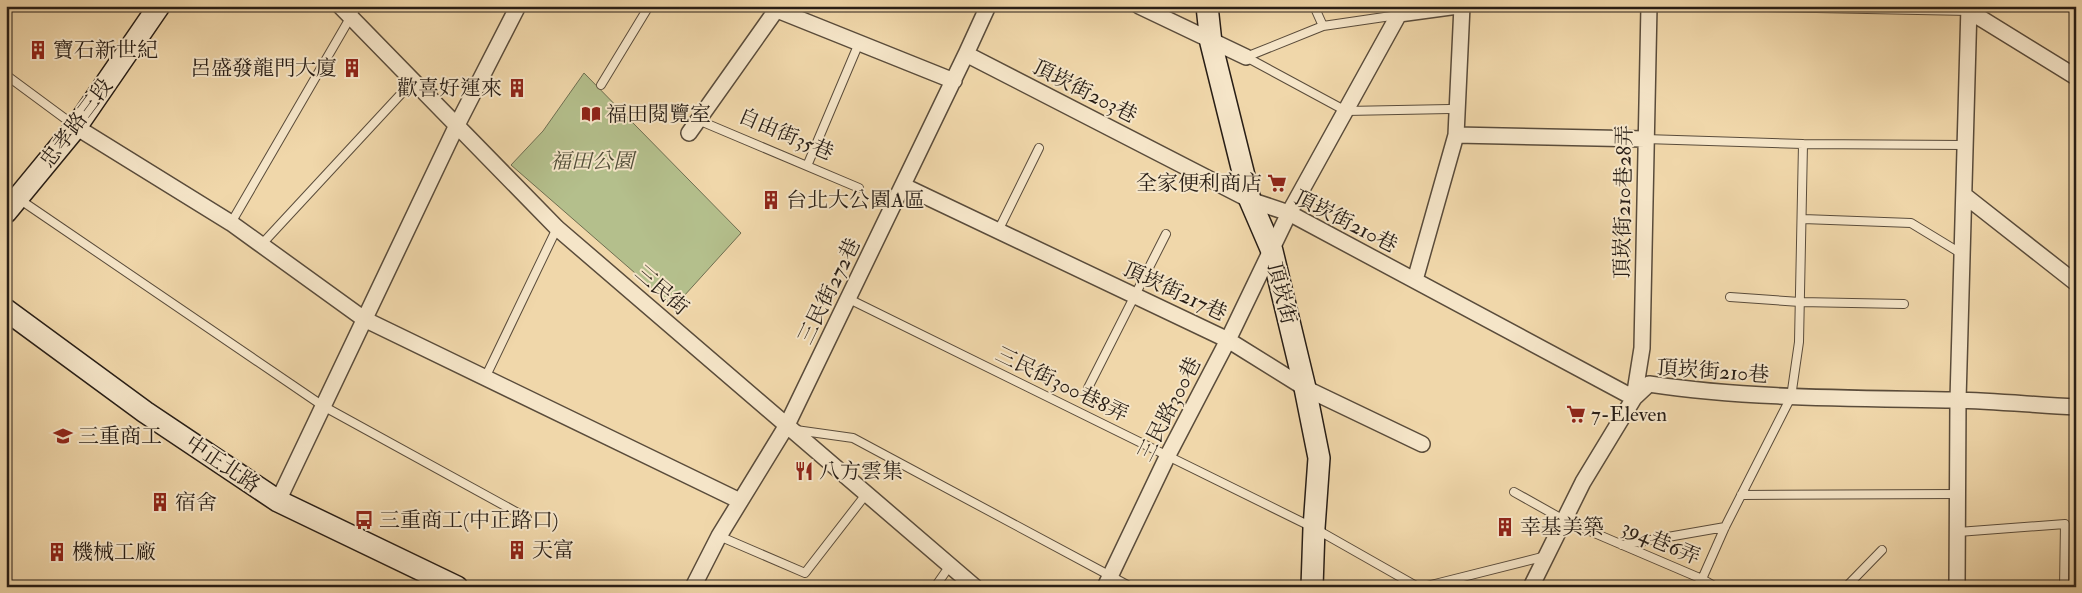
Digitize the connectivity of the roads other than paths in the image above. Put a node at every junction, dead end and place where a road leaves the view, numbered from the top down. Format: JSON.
{"nodes":[{"id":1,"x":159,"y":6,"type":"edge"},
{"id":2,"x":340,"y":6,"type":"edge"},
{"id":3,"x":518,"y":6,"type":"edge"},
{"id":4,"x":649,"y":6,"type":"edge"},
{"id":5,"x":988,"y":6,"type":"edge"},
{"id":6,"x":1139,"y":6,"type":"edge"},
{"id":7,"x":1206,"y":6,"type":"edge"},
{"id":8,"x":1314,"y":6,"type":"edge"},
{"id":9,"x":1458,"y":6,"type":"edge"},
{"id":10,"x":1462,"y":6,"type":"edge"},
{"id":11,"x":1649,"y":6,"type":"edge"},
{"id":12,"x":1720,"y":6,"type":"edge"},
{"id":13,"x":775,"y":7,"type":"edge"},
{"id":14,"x":1969,"y":8,"type":"edge"},
{"id":15,"x":354,"y":12,"type":"edge"},
{"id":16,"x":1399,"y":14,"type":"junction"},
{"id":17,"x":1323,"y":26,"type":"junction"},
{"id":18,"x":1211,"y":41,"type":"junction"},
{"id":19,"x":859,"y":43,"type":"junction"},
{"id":20,"x":966,"y":54,"type":"junction"},
{"id":21,"x":1246,"y":57,"type":"junction"},
{"id":22,"x":6,"y":75,"type":"edge"},
{"id":23,"x":2076,"y":78,"type":"edge"},
{"id":24,"x":413,"y":81,"type":"junction"},
{"id":25,"x":954,"y":81,"type":"junction"},
{"id":26,"x":601,"y":85,"type":"dead end"},
{"id":27,"x":1450,"y":109,"type":"dead end"},
{"id":28,"x":1346,"y":111,"type":"junction"},
{"id":29,"x":693,"y":126,"type":"joint"},
{"id":30,"x":76,"y":127,"type":"junction"},
{"id":31,"x":456,"y":127,"type":"junction"},
{"id":32,"x":1456,"y":135,"type":"junction"},
{"id":33,"x":1645,"y":139,"type":"junction"},
{"id":34,"x":1803,"y":144,"type":"junction"},
{"id":35,"x":1965,"y":145,"type":"junction"},
{"id":36,"x":1039,"y":148,"type":"dead end"},
{"id":37,"x":807,"y":166,"type":"junction"},
{"id":38,"x":904,"y":186,"type":"junction"},
{"id":39,"x":859,"y":188,"type":"dead end"},
{"id":40,"x":1964,"y":195,"type":"junction"},
{"id":41,"x":1250,"y":200,"type":"junction"},
{"id":42,"x":12,"y":205,"type":"edge"},
{"id":43,"x":1290,"y":213,"type":"junction"},
{"id":44,"x":1802,"y":218,"type":"junction"},
{"id":45,"x":231,"y":223,"type":"junction"},
{"id":46,"x":557,"y":228,"type":"junction"},
{"id":47,"x":998,"y":231,"type":"junction"},
{"id":48,"x":1166,"y":234,"type":"dead end"},
{"id":49,"x":261,"y":245,"type":"junction"},
{"id":50,"x":1272,"y":251,"type":"junction"},
{"id":51,"x":1962,"y":254,"type":"junction"},
{"id":52,"x":1415,"y":280,"type":"junction"},
{"id":53,"x":2076,"y":283,"type":"edge"},
{"id":54,"x":1136,"y":296,"type":"junction"},
{"id":55,"x":1730,"y":297,"type":"dead end"},
{"id":56,"x":849,"y":299,"type":"junction"},
{"id":57,"x":1800,"y":302,"type":"junction"},
{"id":58,"x":1904,"y":304,"type":"dead end"},
{"id":59,"x":6,"y":310,"type":"edge"},
{"id":60,"x":364,"y":319,"type":"junction"},
{"id":61,"x":1228,"y":340,"type":"junction"},
{"id":62,"x":485,"y":378,"type":"junction"},
{"id":63,"x":1088,"y":388,"type":"dead end"},
{"id":64,"x":1306,"y":388,"type":"junction"},
{"id":65,"x":1791,"y":397,"type":"junction"},
{"id":66,"x":1634,"y":398,"type":"junction"},
{"id":67,"x":1958,"y":400,"type":"junction"},
{"id":68,"x":323,"y":406,"type":"junction"},
{"id":69,"x":2076,"y":407,"type":"edge"},
{"id":70,"x":789,"y":427,"type":"junction"},
{"id":71,"x":1422,"y":444,"type":"dead end"},
{"id":72,"x":1168,"y":455,"type":"junction"},
{"id":73,"x":1514,"y":492,"type":"dead end"},
{"id":74,"x":867,"y":493,"type":"junction"},
{"id":75,"x":1958,"y":494,"type":"junction"},
{"id":76,"x":1741,"y":495,"type":"junction"},
{"id":77,"x":278,"y":501,"type":"junction"},
{"id":78,"x":740,"y":501,"type":"junction"},
{"id":79,"x":527,"y":518,"type":"dead end"},
{"id":80,"x":1564,"y":520,"type":"junction"},
{"id":81,"x":1725,"y":527,"type":"junction"},
{"id":82,"x":1314,"y":528,"type":"junction"},
{"id":83,"x":1958,"y":532,"type":"junction"},
{"id":84,"x":719,"y":536,"type":"junction"},
{"id":85,"x":1622,"y":545,"type":"junction"},
{"id":86,"x":1882,"y":550,"type":"dead end"},
{"id":87,"x":1546,"y":556,"type":"junction"},
{"id":88,"x":951,"y":564,"type":"junction"},
{"id":89,"x":1702,"y":579,"type":"junction"},
{"id":90,"x":1107,"y":581,"type":"edge"},
{"id":91,"x":457,"y":587,"type":"edge"},
{"id":92,"x":693,"y":587,"type":"edge"},
{"id":93,"x":935,"y":587,"type":"edge"},
{"id":94,"x":975,"y":587,"type":"edge"},
{"id":95,"x":1131,"y":587,"type":"edge"},
{"id":96,"x":1312,"y":587,"type":"edge"},
{"id":97,"x":1418,"y":587,"type":"edge"},
{"id":98,"x":1423,"y":587,"type":"edge"},
{"id":99,"x":1531,"y":587,"type":"edge"},
{"id":100,"x":1716,"y":587,"type":"edge"},
{"id":101,"x":1846,"y":587,"type":"edge"},
{"id":102,"x":1957,"y":587,"type":"edge"},
{"id":103,"x":2064,"y":587,"type":"edge"}],
"edges":[{"from":1,"to":30,"type":"street","name":"忠孝路三段"},
{"from":2,"to":15,"type":"street","name":"三民街"},
{"from":3,"to":31,"type":"street"},
{"from":4,"to":26,"type":"lane"},
{"from":5,"to":20,"type":"street"},
{"from":6,"to":18,"type":"street"},
{"from":7,"to":18,"type":"street","name":"頂崁街"},
{"from":8,"to":17,"type":"lane"},
{"from":9,"to":16,"type":"street"},
{"from":10,"to":32,"type":"street"},
{"from":11,"to":33,"type":"street","name":"頂崁街210巷28弄"},
{"from":12,"to":14,"type":"lane"},
{"from":13,"to":19,"type":"street"},
{"from":13,"to":29,"type":"street","name":"自由街35巷"},
{"from":14,"to":23,"type":"street"},
{"from":14,"to":35,"type":"street"},
{"from":15,"to":24,"type":"street","name":"三民街"},
{"from":15,"to":45,"type":"lane"},
{"from":16,"to":17,"type":"lane"},
{"from":16,"to":28,"type":"street","name":"三民路300巷"},
{"from":17,"to":21,"type":"lane"},
{"from":18,"to":21,"type":"street"},
{"from":18,"to":41,"type":"street","name":"頂崁街"},
{"from":19,"to":25,"type":"street"},
{"from":19,"to":37,"type":"lane"},
{"from":20,"to":25,"type":"street"},
{"from":20,"to":41,"type":"street","name":"頂崁街203巷"},
{"from":21,"to":28,"type":"lane"},
{"from":22,"to":30,"type":"lane"},
{"from":24,"to":31,"type":"street","name":"三民街"},
{"from":24,"to":49,"type":"lane"},
{"from":25,"to":38,"type":"street","name":"三民街272巷"},
{"from":27,"to":28,"type":"lane"},
{"from":28,"to":43,"type":"street","name":"三民路300巷"},
{"from":29,"to":37,"type":"lane","name":"自由街35巷"},
{"from":30,"to":42,"type":"street","name":"忠孝路三段"},
{"from":30,"to":45,"type":"street"},
{"from":31,"to":46,"type":"street","name":"三民街"},
{"from":31,"to":60,"type":"street"},
{"from":32,"to":33,"type":"street"},
{"from":32,"to":52,"type":"street"},
{"from":33,"to":34,"type":"lane"},
{"from":33,"to":66,"type":"street","name":"頂崁街210巷28弄"},
{"from":34,"to":35,"type":"lane"},
{"from":34,"to":44,"type":"lane"},
{"from":35,"to":40,"type":"street"},
{"from":36,"to":47,"type":"lane"},
{"from":37,"to":39,"type":"lane","name":"自由街35巷"},
{"from":38,"to":47,"type":"street","name":"頂崁街217巷"},
{"from":38,"to":56,"type":"street","name":"三民街272巷"},
{"from":40,"to":51,"type":"street"},
{"from":40,"to":53,"type":"street"},
{"from":41,"to":43,"type":"street","name":"頂崁街210巷"},
{"from":41,"to":50,"type":"street","name":"頂崁街"},
{"from":42,"to":68,"type":"lane"},
{"from":43,"to":50,"type":"street","name":"三民路300巷"},
{"from":43,"to":52,"type":"street","name":"頂崁街210巷"},
{"from":44,"to":51,"type":"lane"},
{"from":44,"to":57,"type":"lane"},
{"from":45,"to":49,"type":"street"},
{"from":46,"to":62,"type":"lane"},
{"from":46,"to":70,"type":"street","name":"三民街"},
{"from":47,"to":54,"type":"street","name":"頂崁街217巷"},
{"from":48,"to":54,"type":"lane"},
{"from":49,"to":60,"type":"street"},
{"from":50,"to":61,"type":"street","name":"三民路300巷"},
{"from":50,"to":64,"type":"street","name":"頂崁街"},
{"from":51,"to":67,"type":"street"},
{"from":52,"to":66,"type":"street","name":"頂崁街210巷"},
{"from":54,"to":61,"type":"street","name":"頂崁街217巷"},
{"from":54,"to":63,"type":"lane"},
{"from":55,"to":57,"type":"lane"},
{"from":56,"to":70,"type":"street","name":"三民街272巷"},
{"from":56,"to":72,"type":"lane","name":"三民街300巷8弄"},
{"from":57,"to":58,"type":"lane"},
{"from":57,"to":65,"type":"lane"},
{"from":59,"to":77,"type":"street","name":"中正北路"},
{"from":60,"to":62,"type":"street"},
{"from":60,"to":68,"type":"street"},
{"from":61,"to":64,"type":"street","name":"頂崁街217巷"},
{"from":61,"to":72,"type":"street","name":"三民路300巷"},
{"from":62,"to":78,"type":"street"},
{"from":64,"to":71,"type":"street","name":"頂崁街217巷"},
{"from":64,"to":82,"type":"street","name":"頂崁街"},
{"from":65,"to":66,"type":"street","name":"頂崁街210巷"},
{"from":65,"to":67,"type":"street","name":"頂崁街210巷"},
{"from":65,"to":76,"type":"lane"},
{"from":66,"to":80,"type":"street"},
{"from":67,"to":69,"type":"street","name":"頂崁街210巷"},
{"from":67,"to":75,"type":"street"},
{"from":68,"to":77,"type":"street"},
{"from":68,"to":79,"type":"lane"},
{"from":70,"to":74,"type":"street","name":"三民街"},
{"from":70,"to":78,"type":"street","name":"三民街272巷"},
{"from":70,"to":90,"type":"lane"},
{"from":72,"to":82,"type":"lane","name":"三民街300巷8弄"},
{"from":72,"to":90,"type":"street","name":"三民路300巷"},
{"from":73,"to":80,"type":"lane","name":"394巷6弄"},
{"from":74,"to":84,"type":"lane"},
{"from":74,"to":88,"type":"street","name":"三民街"},
{"from":75,"to":76,"type":"lane"},
{"from":75,"to":83,"type":"street"},
{"from":76,"to":81,"type":"lane"},
{"from":77,"to":91,"type":"street","name":"中正北路"},
{"from":78,"to":84,"type":"street","name":"三民街272巷"},
{"from":80,"to":85,"type":"lane","name":"394巷6弄"},
{"from":80,"to":87,"type":"street"},
{"from":81,"to":85,"type":"lane"},
{"from":81,"to":89,"type":"lane"},
{"from":82,"to":96,"type":"street","name":"頂崁街"},
{"from":82,"to":97,"type":"lane","name":"三民街300巷8弄"},
{"from":83,"to":102,"type":"street"},
{"from":83,"to":103,"type":"lane"},
{"from":84,"to":92,"type":"street","name":"三民街272巷"},
{"from":85,"to":89,"type":"lane","name":"394巷6弄"},
{"from":86,"to":101,"type":"lane"},
{"from":87,"to":98,"type":"lane"},
{"from":87,"to":99,"type":"street"},
{"from":88,"to":93,"type":"lane"},
{"from":88,"to":94,"type":"street","name":"三民街"},
{"from":89,"to":100,"type":"lane","name":"394巷6弄"},
{"from":90,"to":95,"type":"lane"}]}
